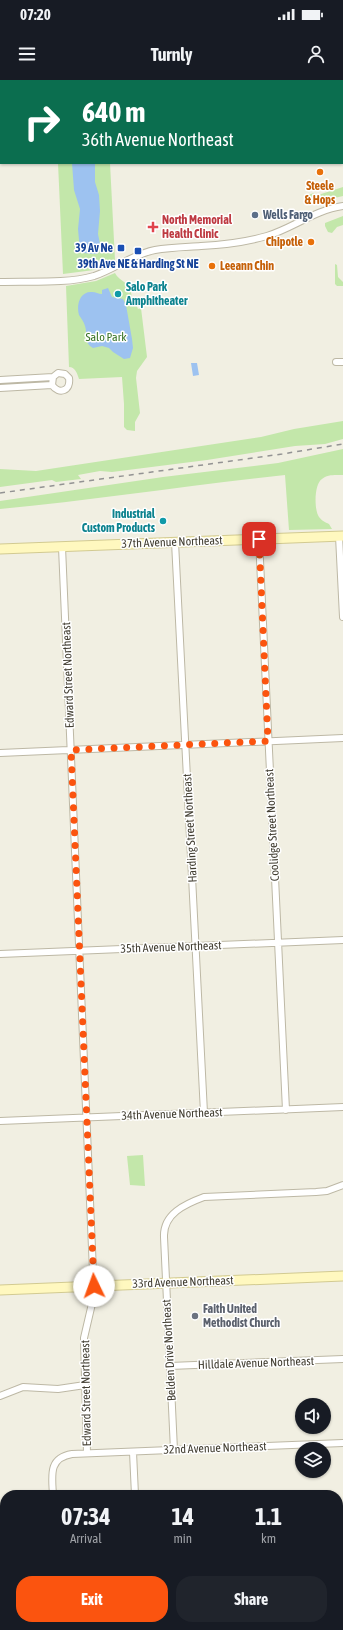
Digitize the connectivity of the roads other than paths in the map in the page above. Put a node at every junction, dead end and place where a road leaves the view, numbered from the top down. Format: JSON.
{"nodes":[{"id":1,"x":343,"y":206,"type":"edge"},
{"id":2,"x":0,"y":282,"type":"edge"},
{"id":3,"x":336,"y":362,"type":"dead end"},
{"id":4,"x":343,"y":362,"type":"edge"},
{"id":5,"x":52,"y":377,"type":"junction"},
{"id":6,"x":0,"y":380,"type":"edge"},
{"id":7,"x":52,"y":385,"type":"junction"},
{"id":8,"x":0,"y":388,"type":"edge"},
{"id":9,"x":341,"y":536,"type":"edge"},
{"id":10,"x":259,"y":539,"type":"junction"},
{"id":11,"x":175,"y":542,"type":"junction"},
{"id":12,"x":62,"y":547,"type":"junction"},
{"id":13,"x":0,"y":549,"type":"edge"},
{"id":14,"x":343,"y":617,"type":"edge"},
{"id":15,"x":343,"y":738,"type":"edge"},
{"id":16,"x":268,"y":741,"type":"junction"},
{"id":17,"x":186,"y":745,"type":"junction"},
{"id":18,"x":71,"y":750,"type":"junction"},
{"id":19,"x":0,"y":753,"type":"edge"},
{"id":20,"x":343,"y":940,"type":"edge"},
{"id":21,"x":278,"y":943,"type":"junction"},
{"id":22,"x":196,"y":946,"type":"junction"},
{"id":23,"x":79,"y":951,"type":"junction"},
{"id":24,"x":0,"y":954,"type":"edge"},
{"id":25,"x":343,"y":1107,"type":"edge"},
{"id":26,"x":286,"y":1110,"type":"junction"},
{"id":27,"x":204,"y":1113,"type":"junction"},
{"id":28,"x":87,"y":1118,"type":"junction"},
{"id":29,"x":0,"y":1121,"type":"edge"},
{"id":30,"x":343,"y":1184,"type":"edge"},
{"id":31,"x":343,"y":1276,"type":"edge"},
{"id":32,"x":166,"y":1283,"type":"junction"},
{"id":33,"x":94,"y":1286,"type":"junction"},
{"id":34,"x":0,"y":1290,"type":"edge"},
{"id":35,"x":343,"y":1359,"type":"edge"},
{"id":36,"x":170,"y":1366,"type":"junction"},
{"id":37,"x":85,"y":1385,"type":"junction"},
{"id":38,"x":0,"y":1396,"type":"edge"},
{"id":39,"x":343,"y":1443,"type":"edge"},
{"id":40,"x":174,"y":1450,"type":"junction"},
{"id":41,"x":133,"y":1452,"type":"junction"},
{"id":42,"x":87,"y":1453,"type":"junction"},
{"id":43,"x":53,"y":1490,"type":"edge"},
{"id":44,"x":135,"y":1490,"type":"edge"}],
"edges":[{"from":1,"to":2,"type":"street"},
{"from":3,"to":4,"type":"street"},
{"from":5,"to":6,"type":"street"},
{"from":5,"to":7,"type":"street"},
{"from":5,"to":7,"type":"street"},
{"from":7,"to":8,"type":"street"},
{"from":9,"to":10,"type":"street","name":"37th Avenue Northeast"},
{"from":9,"to":14,"type":"street"},
{"from":10,"to":11,"type":"street","name":"37th Avenue Northeast"},
{"from":10,"to":16,"type":"street","name":"Coolidge Street Northeast"},
{"from":11,"to":12,"type":"street","name":"37th Avenue Northeast"},
{"from":11,"to":17,"type":"street","name":"Harding Street Northeast"},
{"from":12,"to":13,"type":"street","name":"37th Avenue Northeast"},
{"from":12,"to":18,"type":"street","name":"Edward Street Northeast"},
{"from":15,"to":16,"type":"street"},
{"from":16,"to":17,"type":"street"},
{"from":16,"to":21,"type":"street","name":"Coolidge Street Northeast"},
{"from":17,"to":18,"type":"street"},
{"from":17,"to":22,"type":"street","name":"Harding Street Northeast"},
{"from":18,"to":19,"type":"street"},
{"from":18,"to":23,"type":"street","name":"Edward Street Northeast"},
{"from":20,"to":21,"type":"street","name":"35th Avenue Northeast"},
{"from":21,"to":22,"type":"street","name":"35th Avenue Northeast"},
{"from":21,"to":26,"type":"street","name":"Coolidge Street Northeast"},
{"from":22,"to":23,"type":"street","name":"35th Avenue Northeast"},
{"from":22,"to":27,"type":"street","name":"Harding Street Northeast"},
{"from":23,"to":24,"type":"street","name":"35th Avenue Northeast"},
{"from":23,"to":28,"type":"street","name":"Edward Street Northeast"},
{"from":25,"to":26,"type":"street","name":"34th Avenue Northeast"},
{"from":26,"to":27,"type":"street","name":"34th Avenue Northeast"},
{"from":27,"to":28,"type":"street","name":"34th Avenue Northeast"},
{"from":28,"to":29,"type":"street","name":"34th Avenue Northeast"},
{"from":28,"to":33,"type":"street","name":"Edward Street Northeast"},
{"from":30,"to":32,"type":"street","name":"Belden Drive Northeast"},
{"from":31,"to":32,"type":"street","name":"33rd Avenue Northeast"},
{"from":32,"to":33,"type":"street","name":"33rd Avenue Northeast"},
{"from":32,"to":36,"type":"street","name":"Belden Drive Northeast"},
{"from":33,"to":34,"type":"street","name":"33rd Avenue Northeast"},
{"from":33,"to":37,"type":"street","name":"Edward Street Northeast"},
{"from":35,"to":36,"type":"street","name":"Hilldale Avenue Northeast"},
{"from":36,"to":40,"type":"street","name":"Belden Drive Northeast"},
{"from":37,"to":38,"type":"street"},
{"from":37,"to":42,"type":"street","name":"Edward Street Northeast"},
{"from":39,"to":40,"type":"street","name":"32nd Avenue Northeast"},
{"from":40,"to":41,"type":"street","name":"32nd Avenue Northeast"},
{"from":41,"to":42,"type":"street","name":"32nd Avenue Northeast"},
{"from":41,"to":44,"type":"street"},
{"from":42,"to":43,"type":"street","name":"Edward Street Northeast"}]}
